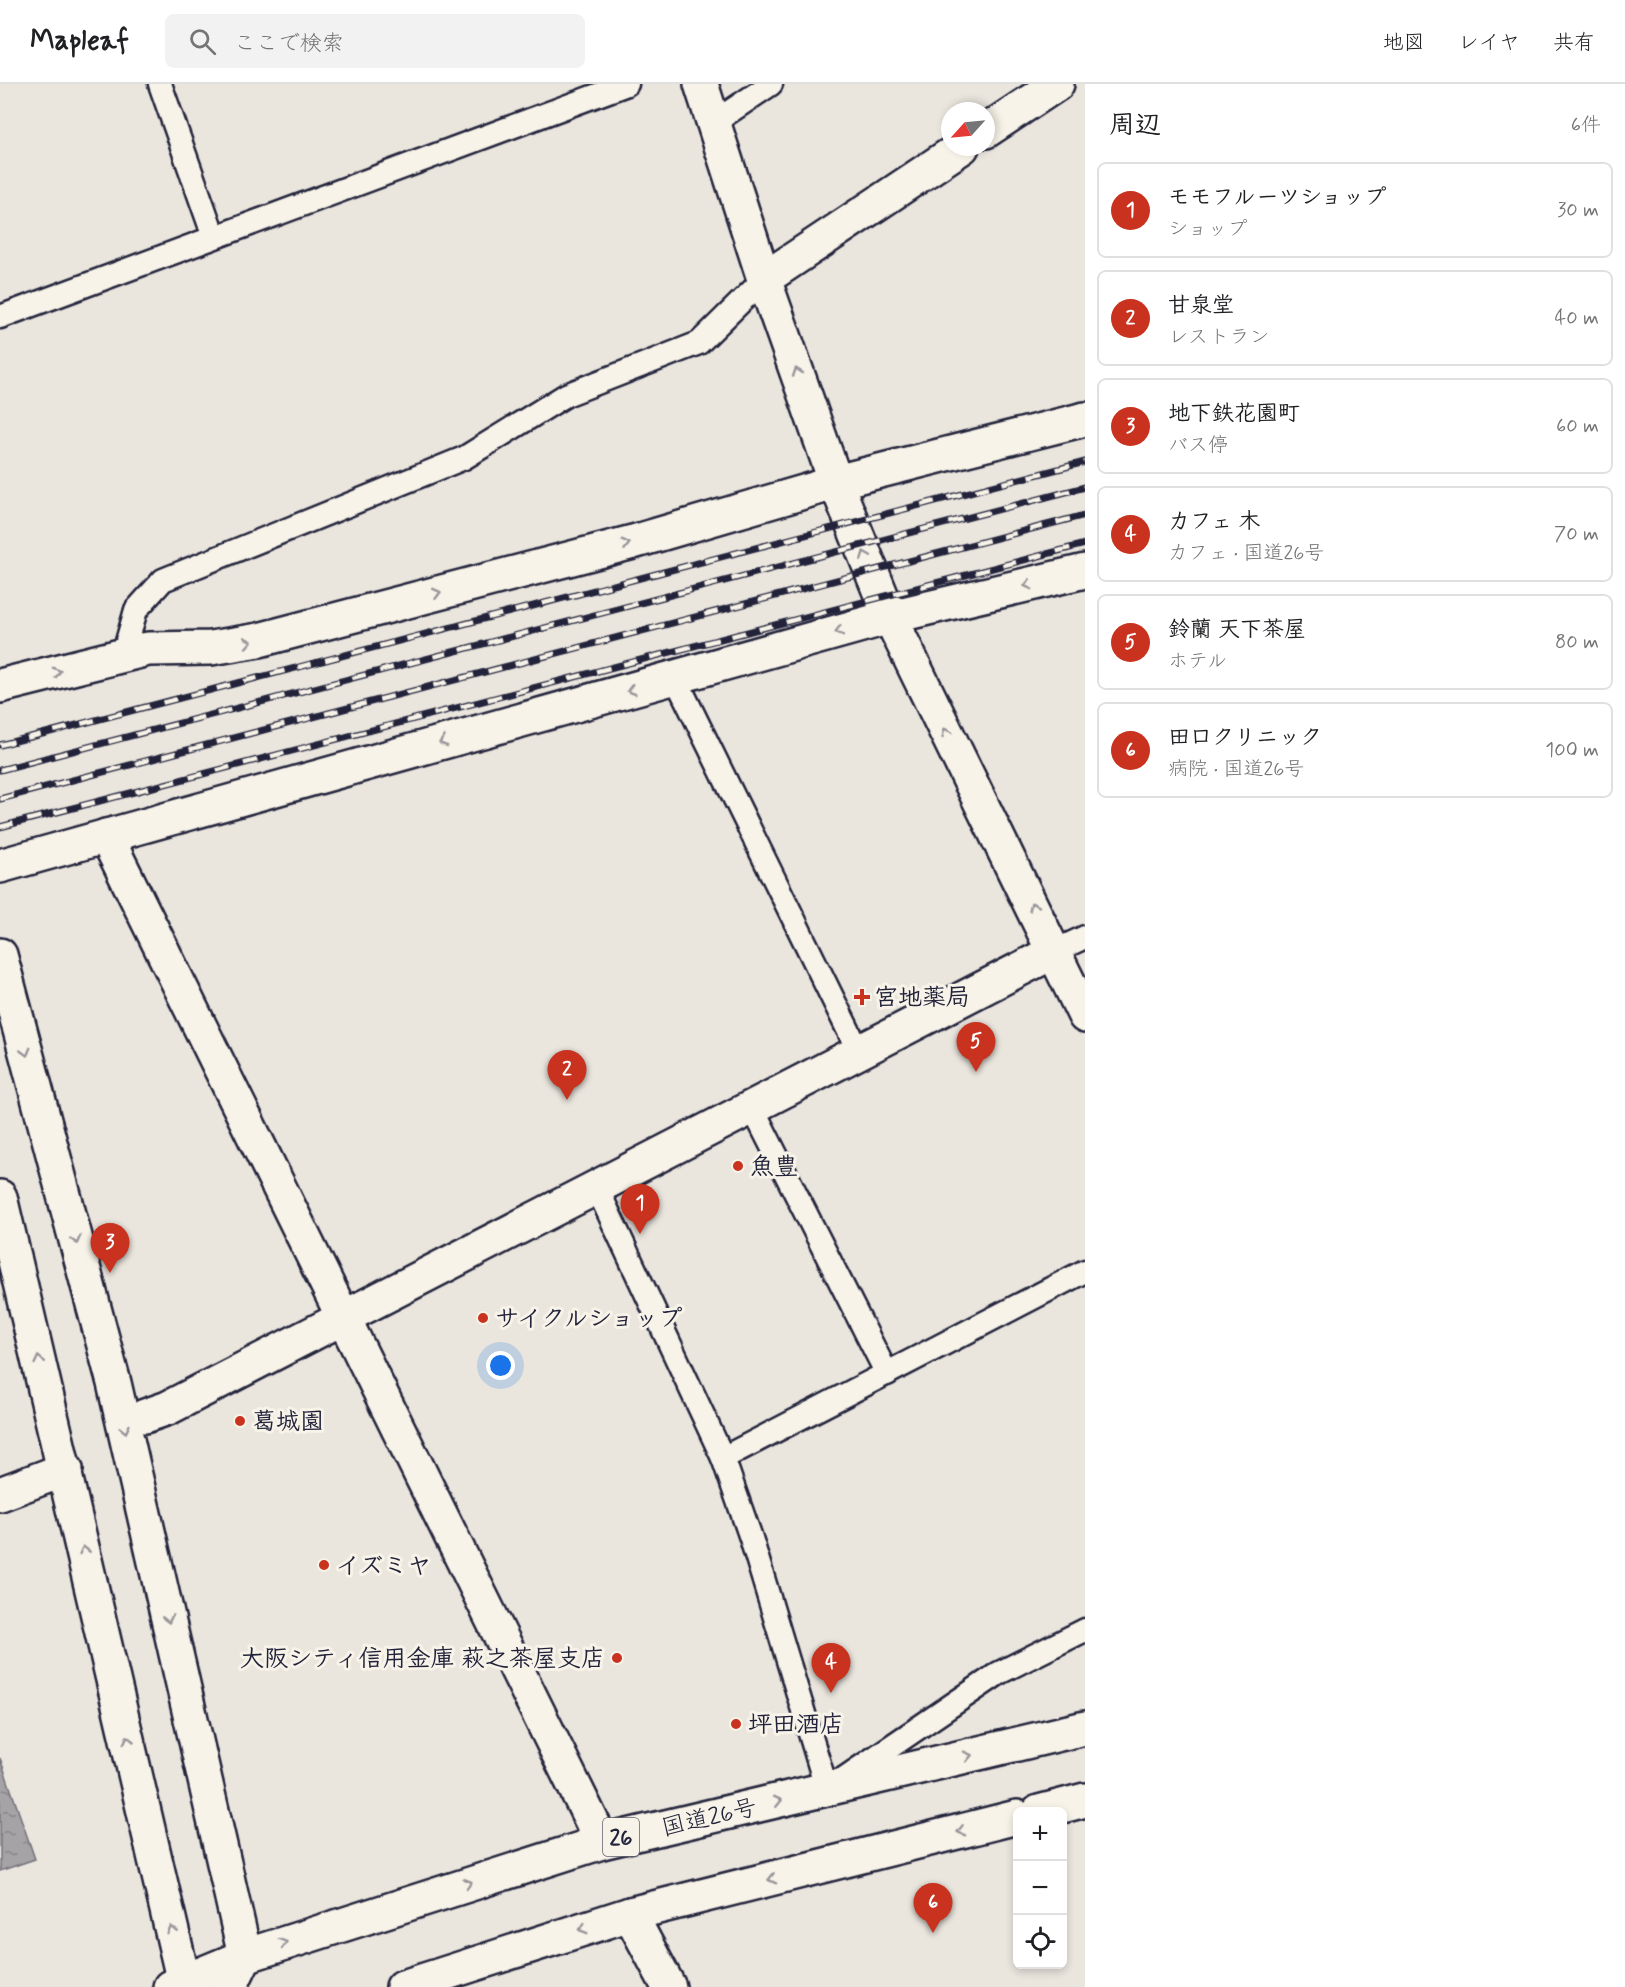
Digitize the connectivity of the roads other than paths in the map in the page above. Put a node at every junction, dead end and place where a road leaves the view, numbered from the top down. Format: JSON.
{"nodes":[{"id":1,"x":160,"y":84,"type":"edge"},
{"id":2,"x":627,"y":84,"type":"edge"},
{"id":3,"x":701,"y":84,"type":"edge"},
{"id":4,"x":771,"y":84,"type":"edge"},
{"id":5,"x":1057,"y":84,"type":"edge"},
{"id":6,"x":713,"y":123,"type":"junction"},
{"id":7,"x":995,"y":125,"type":"edge"},
{"id":8,"x":948,"y":156,"type":"edge"},
{"id":9,"x":214,"y":237,"type":"junction"},
{"id":10,"x":764,"y":279,"type":"junction"},
{"id":11,"x":0,"y":317,"type":"edge"},
{"id":12,"x":1085,"y":419,"type":"edge"},
{"id":13,"x":836,"y":483,"type":"junction"},
{"id":14,"x":1085,"y":571,"type":"edge"},
{"id":15,"x":890,"y":617,"type":"junction"},
{"id":16,"x":123,"y":656,"type":"junction"},
{"id":17,"x":675,"y":677,"type":"junction"},
{"id":18,"x":0,"y":686,"type":"edge"},
{"id":19,"x":106,"y":836,"type":"junction"},
{"id":20,"x":0,"y":866,"type":"edge"},
{"id":21,"x":1085,"y":937,"type":"edge"},
{"id":22,"x":1055,"y":951,"type":"junction"},
{"id":23,"x":0,"y":954,"type":"edge"},
{"id":24,"x":1085,"y":1016,"type":"edge"},
{"id":25,"x":859,"y":1052,"type":"junction"},
{"id":26,"x":752,"y":1107,"type":"junction"},
{"id":27,"x":597,"y":1188,"type":"junction"},
{"id":28,"x":0,"y":1197,"type":"edge"},
{"id":29,"x":1085,"y":1271,"type":"edge"},
{"id":30,"x":343,"y":1318,"type":"junction"},
{"id":31,"x":888,"y":1374,"type":"junction"},
{"id":32,"x":145,"y":1416,"type":"dead end"},
{"id":33,"x":723,"y":1458,"type":"junction"},
{"id":34,"x":66,"y":1470,"type":"junction"},
{"id":35,"x":0,"y":1494,"type":"edge"},
{"id":36,"x":1085,"y":1630,"type":"edge"},
{"id":37,"x":1085,"y":1728,"type":"edge"},
{"id":38,"x":827,"y":1790,"type":"junction"},
{"id":39,"x":1085,"y":1800,"type":"edge"},
{"id":40,"x":1058,"y":1807,"type":"edge"},
{"id":41,"x":1013,"y":1818,"type":"edge"},
{"id":42,"x":602,"y":1842,"type":"junction"},
{"id":43,"x":630,"y":1914,"type":"junction"},
{"id":44,"x":245,"y":1956,"type":"junction"},
{"id":45,"x":180,"y":1985,"type":"edge"},
{"id":46,"x":230,"y":1987,"type":"edge"},
{"id":47,"x":403,"y":1987,"type":"edge"},
{"id":48,"x":669,"y":1987,"type":"edge"}],
"edges":[{"from":1,"to":9,"type":"lane"},
{"from":2,"to":9,"type":"lane"},
{"from":3,"to":6,"type":"main road"},
{"from":4,"to":6,"type":"lane"},
{"from":5,"to":7,"type":"main road"},
{"from":6,"to":10,"type":"main road"},
{"from":8,"to":10,"type":"main road"},
{"from":9,"to":11,"type":"lane"},
{"from":13,"to":10,"type":"main road","one_way":true},
{"from":10,"to":16,"type":"lane"},
{"from":12,"to":13,"type":"main road"},
{"from":15,"to":13,"type":"main road","one_way":true},
{"from":16,"to":13,"type":"main road","one_way":true},
{"from":14,"to":15,"type":"main road","one_way":true},
{"from":15,"to":17,"type":"main road","one_way":true},
{"from":22,"to":15,"type":"main road","one_way":true},
{"from":18,"to":16,"type":"main road","one_way":true},
{"from":17,"to":19,"type":"main road","one_way":true},
{"from":17,"to":25,"type":"lane"},
{"from":19,"to":20,"type":"main road"},
{"from":19,"to":30,"type":"main road"},
{"from":21,"to":22,"type":"lane"},
{"from":22,"to":24,"type":"main road"},
{"from":22,"to":25,"type":"main road"},
{"from":23,"to":44,"type":"main road","one_way":true},
{"from":25,"to":26,"type":"main road"},
{"from":26,"to":27,"type":"main road"},
{"from":26,"to":31,"type":"lane"},
{"from":27,"to":30,"type":"main road"},
{"from":27,"to":33,"type":"lane"},
{"from":34,"to":28,"type":"main road","one_way":true},
{"from":29,"to":31,"type":"lane"},
{"from":30,"to":32,"type":"main road"},
{"from":30,"to":42,"type":"main road"},
{"from":31,"to":33,"type":"lane"},
{"from":33,"to":38,"type":"lane"},
{"from":34,"to":35,"type":"main road"},
{"from":45,"to":34,"type":"main road","one_way":true},
{"from":36,"to":38,"type":"lane"},
{"from":38,"to":37,"type":"main road","name":"国道26号","number":"26","one_way":true},
{"from":42,"to":38,"type":"main road","name":"国道26号","number":"26","one_way":true},
{"from":39,"to":40,"type":"main road"},
{"from":41,"to":43,"type":"main road","one_way":true},
{"from":44,"to":42,"type":"main road","name":"国道26号","number":"26","one_way":true},
{"from":43,"to":47,"type":"main road","one_way":true},
{"from":43,"to":48,"type":"main road"},
{"from":44,"to":45,"type":"main road","name":"国道26号","number":"26"},
{"from":44,"to":46,"type":"main road"}]}
